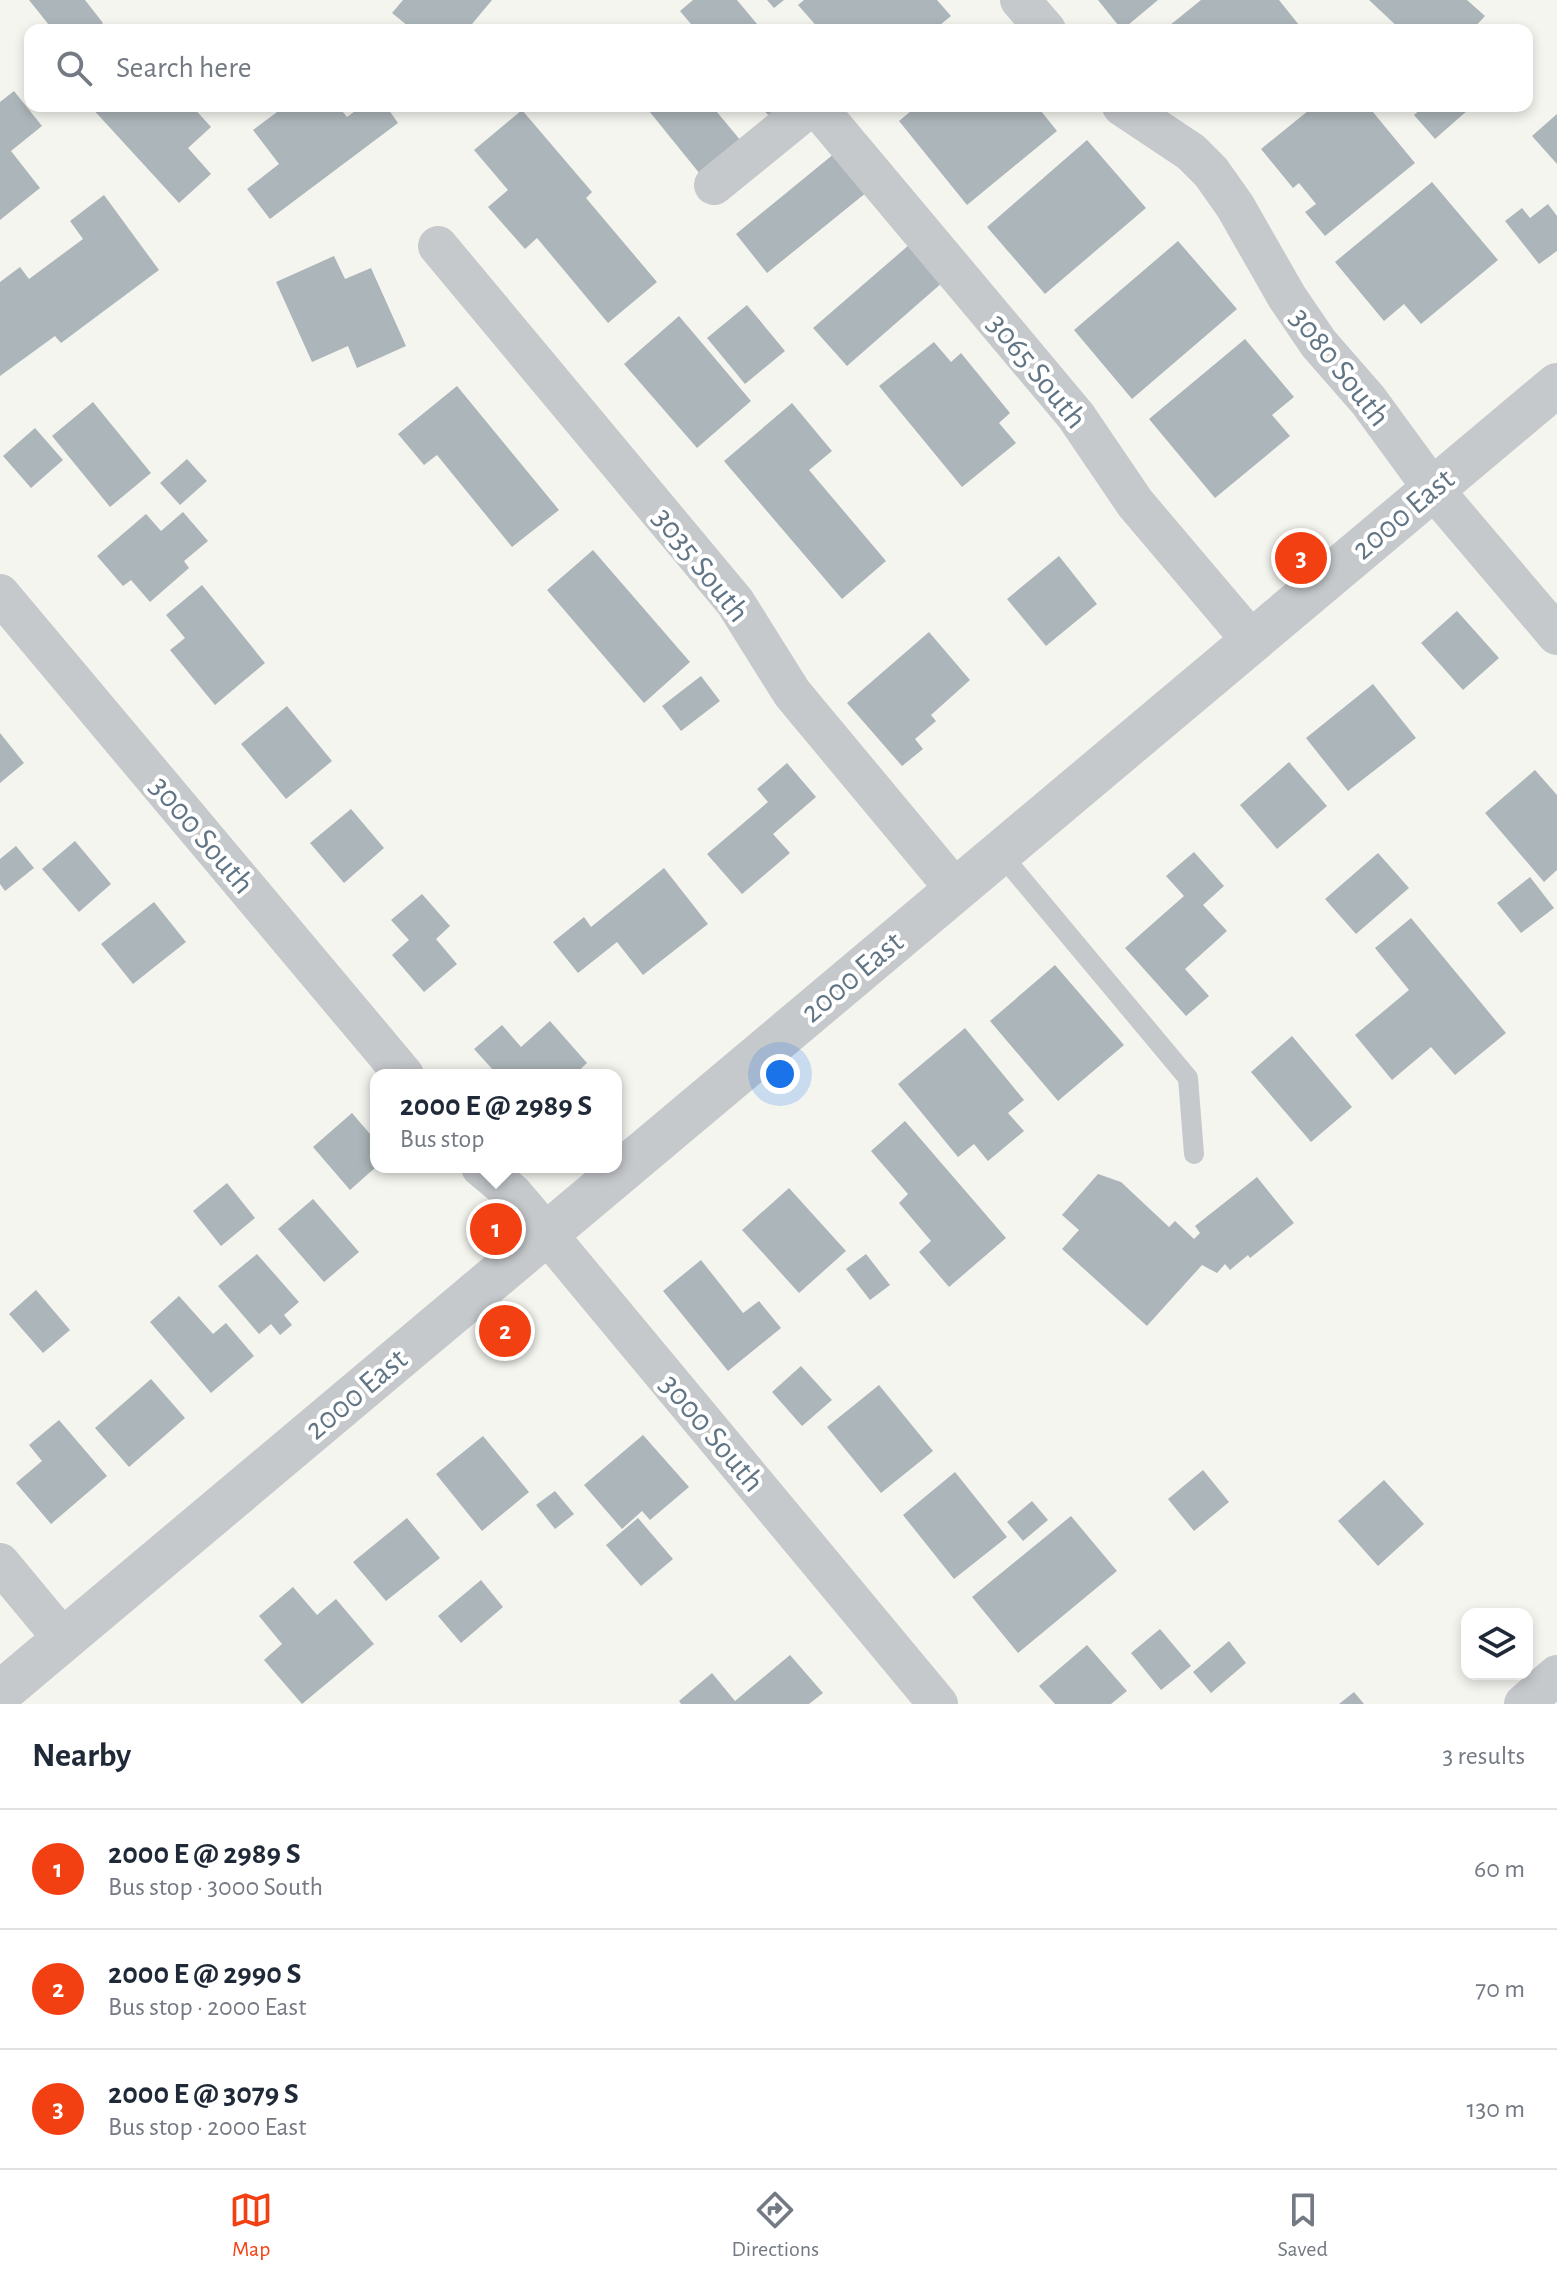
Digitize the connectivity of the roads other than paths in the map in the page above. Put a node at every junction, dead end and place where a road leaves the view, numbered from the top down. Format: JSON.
{"nodes":[{"id":1,"x":1020,"y":0,"type":"edge"},
{"id":2,"x":1041,"y":24,"type":"edge"},
{"id":3,"x":805,"y":112,"type":"edge"},
{"id":4,"x":818,"y":112,"type":"edge"},
{"id":5,"x":1131,"y":112,"type":"edge"},
{"id":6,"x":714,"y":185,"type":"dead end"},
{"id":7,"x":438,"y":246,"type":"dead end"},
{"id":8,"x":1557,"y":385,"type":"edge"},
{"id":9,"x":1433,"y":489,"type":"junction"},
{"id":10,"x":0,"y":594,"type":"edge"},
{"id":11,"x":1557,"y":635,"type":"edge"},
{"id":12,"x":1252,"y":641,"type":"junction"},
{"id":13,"x":1000,"y":853,"type":"junction"},
{"id":14,"x":956,"y":890,"type":"junction"},
{"id":15,"x":399,"y":1069,"type":"edge"},
{"id":16,"x":1194,"y":1154,"type":"dead end"},
{"id":17,"x":622,"y":1171,"type":"edge"},
{"id":18,"x":488,"y":1173,"type":"edge"},
{"id":19,"x":620,"y":1173,"type":"edge"},
{"id":20,"x":547,"y":1234,"type":"junction"},
{"id":21,"x":0,"y":1563,"type":"edge"},
{"id":22,"x":64,"y":1640,"type":"junction"},
{"id":23,"x":1557,"y":1675,"type":"edge"},
{"id":24,"x":0,"y":1693,"type":"edge"},
{"id":25,"x":938,"y":1704,"type":"edge"},
{"id":26,"x":1524,"y":1704,"type":"edge"}],
"edges":[{"from":1,"to":2,"type":"street"},
{"from":3,"to":6,"type":"street","name":"3065 South"},
{"from":4,"to":12,"type":"street","name":"3065 South"},
{"from":5,"to":9,"type":"street","name":"3080 South"},
{"from":7,"to":14,"type":"street","name":"3035 South"},
{"from":8,"to":9,"type":"street","name":"2000 East"},
{"from":9,"to":11,"type":"street","name":"3080 South"},
{"from":9,"to":12,"type":"street","name":"2000 East"},
{"from":10,"to":15,"type":"street","name":"3000 South"},
{"from":12,"to":13,"type":"street","name":"2000 East"},
{"from":13,"to":14,"type":"street","name":"2000 East"},
{"from":13,"to":16,"type":"lane"},
{"from":14,"to":17,"type":"street","name":"2000 East"},
{"from":18,"to":20,"type":"street","name":"3000 South"},
{"from":19,"to":20,"type":"street","name":"2000 East"},
{"from":20,"to":22,"type":"street","name":"2000 East"},
{"from":20,"to":25,"type":"street","name":"3000 South"},
{"from":21,"to":22,"type":"street"},
{"from":22,"to":24,"type":"street","name":"2000 East"},
{"from":23,"to":26,"type":"street"}]}
